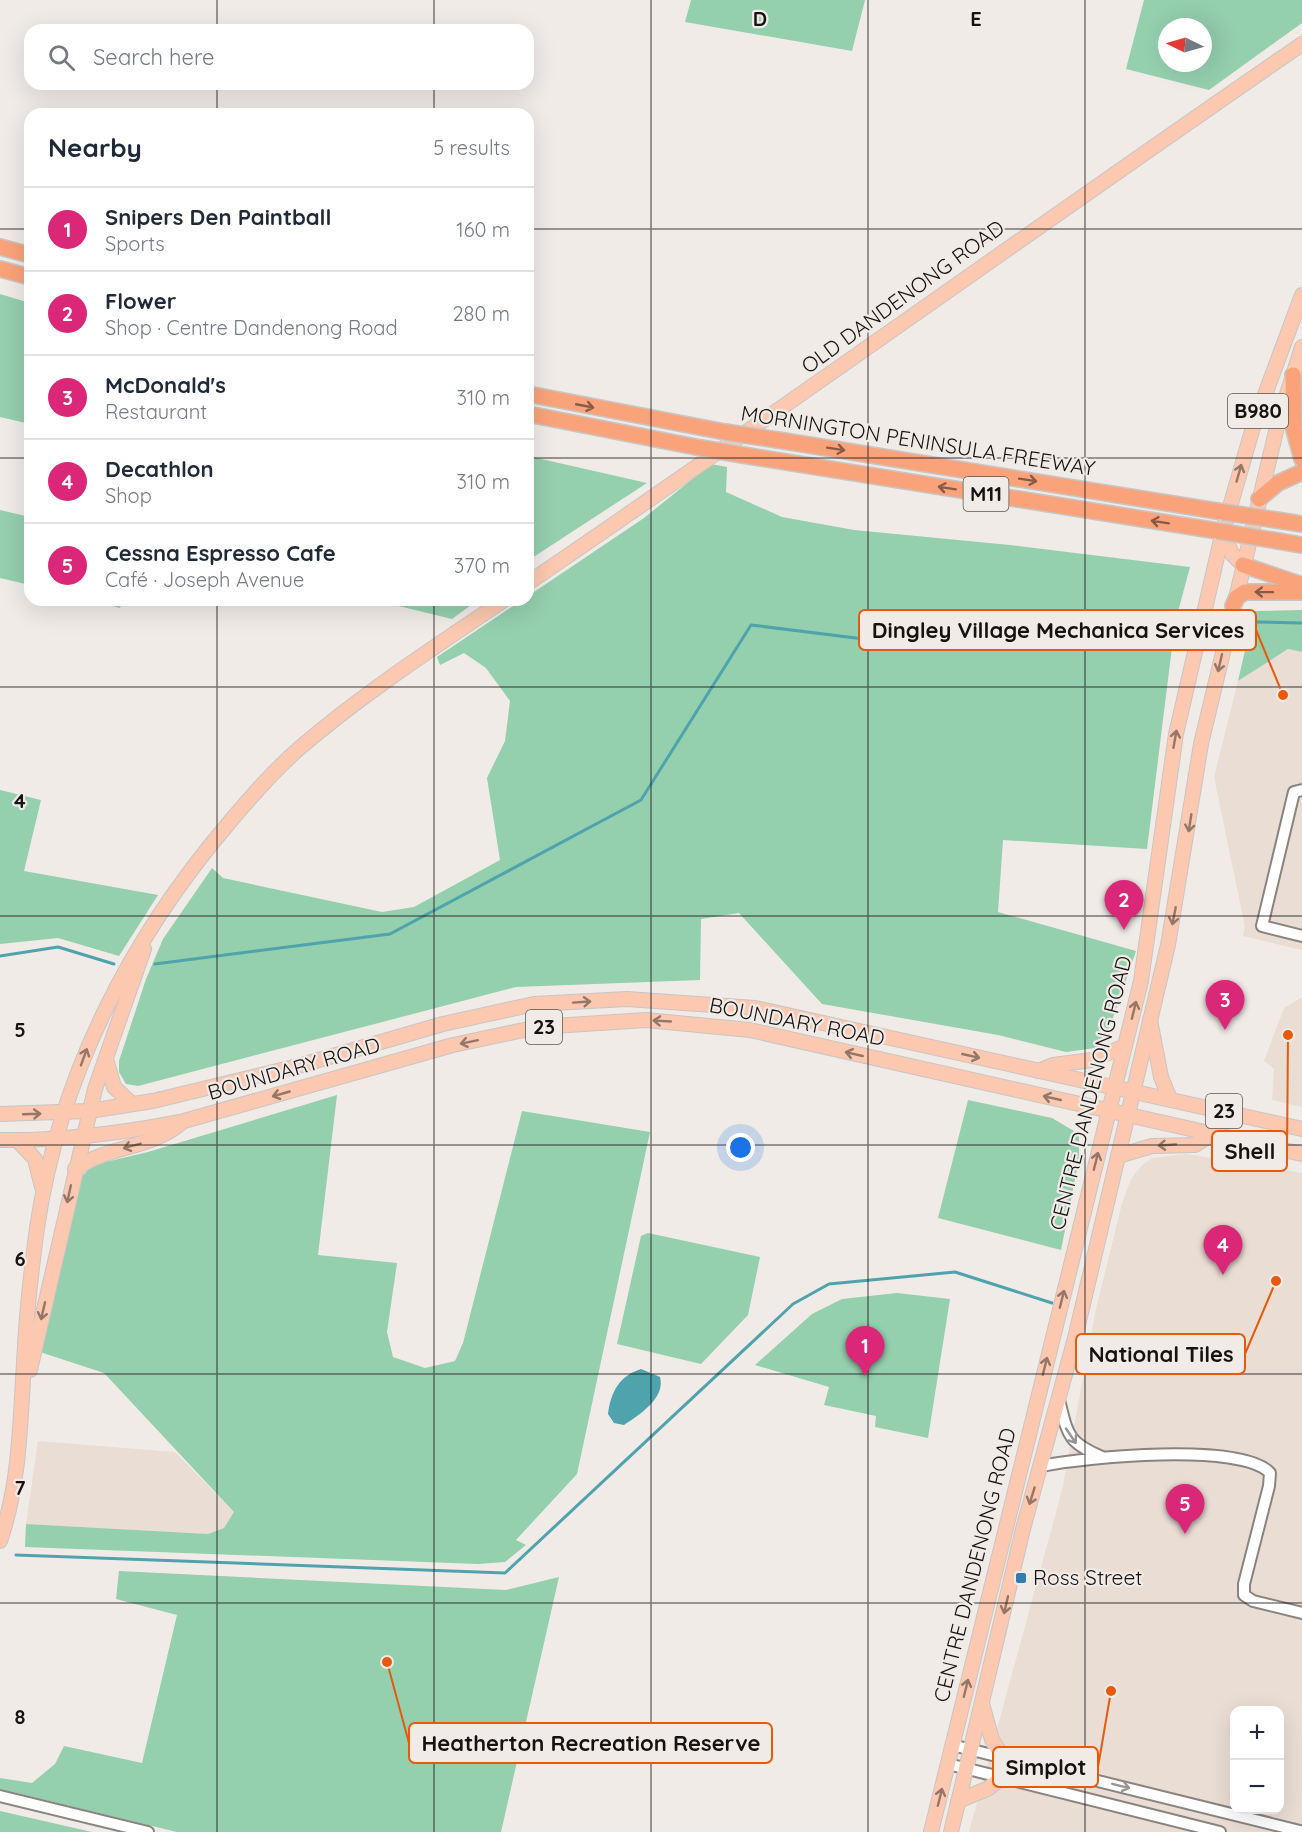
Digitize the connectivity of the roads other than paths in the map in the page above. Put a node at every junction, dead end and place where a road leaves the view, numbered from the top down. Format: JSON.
{"nodes":[{"id":1,"x":1302,"y":44,"type":"edge"},
{"id":2,"x":0,"y":247,"type":"edge"},
{"id":3,"x":24,"y":253,"type":"edge"},
{"id":4,"x":0,"y":269,"type":"edge"},
{"id":5,"x":24,"y":275,"type":"edge"},
{"id":6,"x":1302,"y":295,"type":"edge"},
{"id":7,"x":1302,"y":347,"type":"edge"},
{"id":8,"x":1293,"y":375,"type":"junction"},
{"id":9,"x":534,"y":394,"type":"edge"},
{"id":10,"x":534,"y":415,"type":"edge"},
{"id":11,"x":1302,"y":459,"type":"edge"},
{"id":12,"x":1302,"y":471,"type":"edge"},
{"id":13,"x":1259,"y":499,"type":"junction"},
{"id":14,"x":1302,"y":524,"type":"edge"},
{"id":15,"x":1221,"y":531,"type":"junction"},
{"id":16,"x":1302,"y":545,"type":"edge"},
{"id":17,"x":1243,"y":565,"type":"junction"},
{"id":18,"x":534,"y":579,"type":"edge"},
{"id":19,"x":1302,"y":585,"type":"edge"},
{"id":20,"x":1302,"y":592,"type":"edge"},
{"id":21,"x":495,"y":606,"type":"edge"},
{"id":22,"x":1233,"y":606,"type":"junction"},
{"id":23,"x":1302,"y":790,"type":"edge"},
{"id":24,"x":152,"y":927,"type":"junction"},
{"id":25,"x":1302,"y":936,"type":"edge"},
{"id":26,"x":1150,"y":1019,"type":"junction"},
{"id":27,"x":1125,"y":1047,"type":"junction"},
{"id":28,"x":1141,"y":1053,"type":"junction"},
{"id":29,"x":106,"y":1054,"type":"junction"},
{"id":30,"x":1038,"y":1071,"type":"junction"},
{"id":31,"x":1114,"y":1087,"type":"junction"},
{"id":32,"x":1132,"y":1091,"type":"junction"},
{"id":33,"x":1170,"y":1099,"type":"junction"},
{"id":34,"x":132,"y":1104,"type":"junction"},
{"id":35,"x":89,"y":1111,"type":"junction"},
{"id":36,"x":1109,"y":1111,"type":"junction"},
{"id":37,"x":64,"y":1112,"type":"junction"},
{"id":38,"x":0,"y":1114,"type":"edge"},
{"id":39,"x":1127,"y":1115,"type":"junction"},
{"id":40,"x":184,"y":1121,"type":"junction"},
{"id":41,"x":1302,"y":1129,"type":"edge"},
{"id":42,"x":1214,"y":1133,"type":"junction"},
{"id":43,"x":82,"y":1137,"type":"junction"},
{"id":44,"x":56,"y":1139,"type":"junction"},
{"id":45,"x":0,"y":1140,"type":"edge"},
{"id":46,"x":18,"y":1140,"type":"junction"},
{"id":47,"x":1302,"y":1154,"type":"edge"},
{"id":48,"x":1118,"y":1156,"type":"junction"},
{"id":49,"x":75,"y":1169,"type":"junction"},
{"id":50,"x":44,"y":1194,"type":"junction"},
{"id":51,"x":1059,"y":1400,"type":"junction"},
{"id":52,"x":21,"y":1411,"type":"junction"},
{"id":53,"x":1102,"y":1457,"type":"junction"},
{"id":54,"x":1041,"y":1466,"type":"junction"},
{"id":55,"x":0,"y":1541,"type":"edge"},
{"id":56,"x":1302,"y":1613,"type":"edge"},
{"id":57,"x":982,"y":1703,"type":"junction"},
{"id":58,"x":952,"y":1745,"type":"junction"},
{"id":59,"x":971,"y":1749,"type":"junction"},
{"id":60,"x":1003,"y":1757,"type":"junction"},
{"id":61,"x":948,"y":1764,"type":"junction"},
{"id":62,"x":966,"y":1769,"type":"junction"},
{"id":63,"x":1001,"y":1778,"type":"junction"},
{"id":64,"x":0,"y":1796,"type":"edge"},
{"id":65,"x":958,"y":1801,"type":"junction"},
{"id":66,"x":1301,"y":1830,"type":"edge"},
{"id":67,"x":148,"y":1832,"type":"edge"},
{"id":68,"x":931,"y":1832,"type":"edge"},
{"id":69,"x":951,"y":1832,"type":"edge"},
{"id":70,"x":1220,"y":1832,"type":"edge"}],
"edges":[{"from":1,"to":18,"type":"main road","name":"OLD DANDENONG ROAD"},
{"from":2,"to":3,"type":"highway"},
{"from":4,"to":5,"type":"highway"},
{"from":15,"to":6,"type":"main road","name":"CENTRE DANDENONG ROAD","number":"B980","one_way":true},
{"from":7,"to":8,"type":"main road","name":"CENTRE DANDENONG ROAD","number":"B980"},
{"from":8,"to":11,"type":"highway"},
{"from":8,"to":13,"type":"main road","name":"CENTRE DANDENONG ROAD","number":"B980"},
{"from":9,"to":14,"type":"highway","name":"MORNINGTON PENINSULA FREEWAY","number":"M11","one_way":true,"bridge":true},
{"from":15,"to":10,"type":"highway","name":"MORNINGTON PENINSULA FREEWAY","number":"M11","one_way":true,"bridge":true},
{"from":12,"to":13,"type":"highway"},
{"from":13,"to":15,"type":"main road"},
{"from":13,"to":17,"type":"main road","name":"CENTRE DANDENONG ROAD","number":"B980"},
{"from":15,"to":16,"type":"highway","name":"MORNINGTON PENINSULA FREEWAY","number":"M11","bridge":true},
{"from":15,"to":17,"type":"main road"},
{"from":27,"to":15,"type":"main road","name":"CENTRE DANDENONG ROAD","number":"B980","one_way":true},
{"from":17,"to":19,"type":"highway"},
{"from":17,"to":22,"type":"main road","name":"CENTRE DANDENONG ROAD","number":"B980"},
{"from":20,"to":22,"type":"highway","one_way":true},
{"from":21,"to":24,"type":"main road"},
{"from":22,"to":26,"type":"main road","name":"CENTRE DANDENONG ROAD","number":"B980","one_way":true},
{"from":23,"to":25,"type":"street"},
{"from":24,"to":29,"type":"main road"},
{"from":37,"to":24,"type":"main road","one_way":true},
{"from":26,"to":28,"type":"main road","name":"CENTRE DANDENONG ROAD","number":"B980"},
{"from":26,"to":33,"type":"main road"},
{"from":27,"to":28,"type":"main road"},
{"from":27,"to":30,"type":"main road"},
{"from":27,"to":31,"type":"main road","name":"CENTRE DANDENONG ROAD","number":"B980"},
{"from":28,"to":32,"type":"main road","name":"CENTRE DANDENONG ROAD","number":"B980"},
{"from":29,"to":34,"type":"main road"},
{"from":29,"to":35,"type":"main road"},
{"from":30,"to":31,"type":"main road","name":"BOUNDARY ROAD","number":"23"},
{"from":34,"to":30,"type":"main road","name":"BOUNDARY ROAD","number":"23","one_way":true},
{"from":31,"to":32,"type":"main road","name":"BOUNDARY ROAD","number":"23"},
{"from":31,"to":36,"type":"main road","name":"CENTRE DANDENONG ROAD","number":"B980"},
{"from":32,"to":33,"type":"main road","name":"BOUNDARY ROAD","number":"23"},
{"from":32,"to":39,"type":"main road","name":"CENTRE DANDENONG ROAD","number":"B980"},
{"from":33,"to":41,"type":"main road","name":"BOUNDARY ROAD","number":"23"},
{"from":34,"to":35,"type":"main road","name":"BOUNDARY ROAD","number":"23"},
{"from":35,"to":37,"type":"main road","name":"BOUNDARY ROAD","number":"23"},
{"from":35,"to":43,"type":"main road"},
{"from":36,"to":39,"type":"main road","name":"BOUNDARY ROAD","number":"23"},
{"from":36,"to":40,"type":"main road","name":"BOUNDARY ROAD","number":"23","one_way":true},
{"from":58,"to":36,"type":"main road","name":"CENTRE DANDENONG ROAD","one_way":true},
{"from":38,"to":37,"type":"main road","name":"BOUNDARY ROAD","number":"23","one_way":true},
{"from":37,"to":44,"type":"main road"},
{"from":39,"to":42,"type":"main road","name":"BOUNDARY ROAD","number":"23"},
{"from":39,"to":48,"type":"main road","name":"CENTRE DANDENONG ROAD"},
{"from":40,"to":43,"type":"main road","name":"BOUNDARY ROAD","number":"23"},
{"from":40,"to":49,"type":"main road","one_way":true},
{"from":42,"to":47,"type":"main road","name":"BOUNDARY ROAD","number":"23"},
{"from":42,"to":48,"type":"main road","one_way":true},
{"from":43,"to":44,"type":"main road","name":"BOUNDARY ROAD","number":"23"},
{"from":43,"to":49,"type":"main road"},
{"from":44,"to":46,"type":"main road","name":"BOUNDARY ROAD","number":"23"},
{"from":44,"to":50,"type":"main road"},
{"from":45,"to":46,"type":"main road","name":"BOUNDARY ROAD","number":"23"},
{"from":46,"to":50,"type":"main road"},
{"from":48,"to":51,"type":"main road","name":"CENTRE DANDENONG ROAD"},
{"from":49,"to":52,"type":"main road","one_way":true},
{"from":50,"to":52,"type":"main road"},
{"from":51,"to":53,"type":"street","one_way":true},
{"from":51,"to":54,"type":"main road","name":"CENTRE DANDENONG ROAD"},
{"from":52,"to":55,"type":"main road"},
{"from":53,"to":54,"type":"street"},
{"from":53,"to":56,"type":"street"},
{"from":54,"to":57,"type":"main road","name":"CENTRE DANDENONG ROAD","one_way":true},
{"from":57,"to":59,"type":"main road","name":"CENTRE DANDENONG ROAD"},
{"from":57,"to":60,"type":"main road"},
{"from":58,"to":59,"type":"street"},
{"from":58,"to":61,"type":"main road","name":"CENTRE DANDENONG ROAD"},
{"from":59,"to":60,"type":"street"},
{"from":59,"to":62,"type":"main road","name":"CENTRE DANDENONG ROAD"},
{"from":60,"to":66,"type":"street","one_way":true},
{"from":61,"to":62,"type":"street"},
{"from":68,"to":61,"type":"main road","name":"CENTRE DANDENONG ROAD","one_way":true},
{"from":62,"to":63,"type":"street"},
{"from":62,"to":65,"type":"main road","name":"CENTRE DANDENONG ROAD"},
{"from":63,"to":65,"type":"main road"},
{"from":63,"to":70,"type":"street"},
{"from":64,"to":67,"type":"street"},
{"from":65,"to":69,"type":"main road","name":"CENTRE DANDENONG ROAD"}]}
